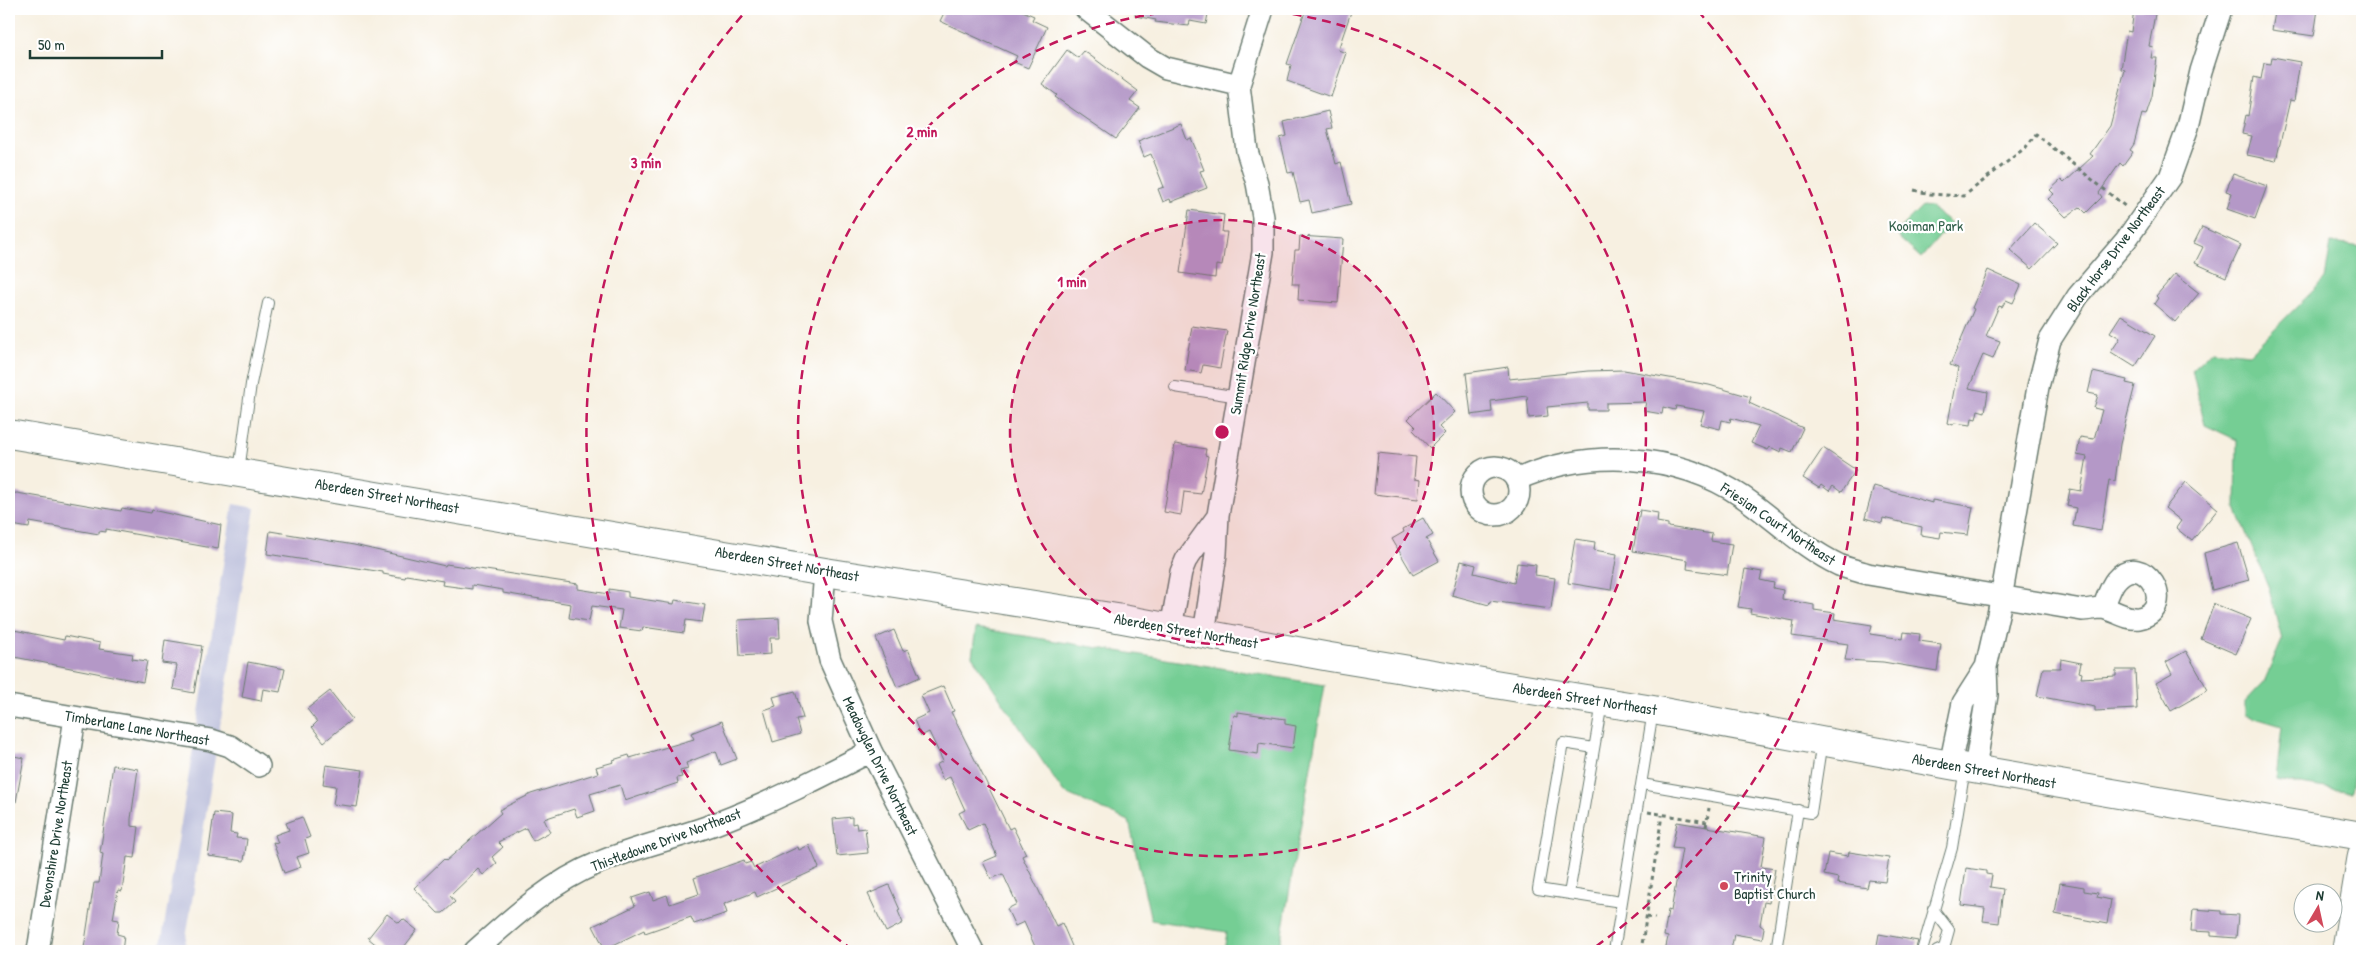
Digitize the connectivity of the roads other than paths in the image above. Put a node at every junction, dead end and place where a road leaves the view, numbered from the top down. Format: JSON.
{"nodes":[{"id":1,"x":1086,"y":9,"type":"edge"},
{"id":2,"x":1264,"y":9,"type":"edge"},
{"id":3,"x":2221,"y":9,"type":"edge"},
{"id":4,"x":1239,"y":85,"type":"junction"},
{"id":5,"x":268,"y":304,"type":"dead end"},
{"id":6,"x":1175,"y":387,"type":"dead end"},
{"id":7,"x":1239,"y":397,"type":"junction"},
{"id":8,"x":9,"y":434,"type":"edge"},
{"id":9,"x":239,"y":471,"type":"junction"},
{"id":10,"x":1516,"y":480,"type":"dead end"},
{"id":11,"x":1218,"y":515,"type":"junction"},
{"id":12,"x":825,"y":572,"type":"junction"},
{"id":13,"x":2002,"y":597,"type":"junction"},
{"id":14,"x":2103,"y":608,"type":"dead end"},
{"id":15,"x":1171,"y":628,"type":"junction"},
{"id":16,"x":1204,"y":634,"type":"junction"},
{"id":17,"x":1602,"y":702,"type":"junction"},
{"id":18,"x":9,"y":706,"type":"edge"},
{"id":19,"x":1654,"y":710,"type":"junction"},
{"id":20,"x":75,"y":718,"type":"junction"},
{"id":21,"x":1822,"y":740,"type":"junction"},
{"id":22,"x":1594,"y":748,"type":"junction"},
{"id":23,"x":871,"y":751,"type":"junction"},
{"id":24,"x":260,"y":766,"type":"dead end"},
{"id":25,"x":1963,"y":767,"type":"junction"},
{"id":26,"x":1642,"y":784,"type":"junction"},
{"id":27,"x":1798,"y":810,"type":"junction"},
{"id":28,"x":2362,"y":836,"type":"edge"},
{"id":29,"x":2362,"y":855,"type":"edge"},
{"id":30,"x":1570,"y":894,"type":"junction"},
{"id":31,"x":1621,"y":902,"type":"junction"},
{"id":32,"x":1933,"y":909,"type":"junction"},
{"id":33,"x":38,"y":951,"type":"edge"},
{"id":34,"x":476,"y":951,"type":"edge"},
{"id":35,"x":972,"y":951,"type":"edge"},
{"id":36,"x":1614,"y":951,"type":"edge"},
{"id":37,"x":1776,"y":951,"type":"edge"},
{"id":38,"x":1922,"y":951,"type":"edge"},
{"id":39,"x":1937,"y":951,"type":"edge"},
{"id":40,"x":2346,"y":951,"type":"edge"}],
"edges":[{"from":1,"to":4,"type":"street"},
{"from":2,"to":4,"type":"street","name":"Summit Ridge Drive Northeast"},
{"from":3,"to":13,"type":"street","name":"Black Horse Drive Northeast"},
{"from":4,"to":7,"type":"street","name":"Summit Ridge Drive Northeast"},
{"from":5,"to":9,"type":"lane"},
{"from":6,"to":7,"type":"lane"},
{"from":7,"to":11,"type":"street","name":"Summit Ridge Drive Northeast"},
{"from":8,"to":9,"type":"street","name":"Aberdeen Street Northeast"},
{"from":9,"to":12,"type":"street","name":"Aberdeen Street Northeast"},
{"from":10,"to":13,"type":"street","name":"Friesian Court Northeast"},
{"from":11,"to":15,"type":"street","name":"Summit Ridge Drive Northeast"},
{"from":11,"to":16,"type":"street","name":"Summit Ridge Drive Northeast"},
{"from":12,"to":15,"type":"street","name":"Aberdeen Street Northeast"},
{"from":12,"to":23,"type":"street","name":"Meadowglen Drive Northeast"},
{"from":13,"to":14,"type":"street","name":"Friesian Court Northeast"},
{"from":13,"to":25,"type":"street","name":"Black Horse Drive Northeast"},
{"from":15,"to":16,"type":"street","name":"Aberdeen Street Northeast"},
{"from":16,"to":17,"type":"street","name":"Aberdeen Street Northeast"},
{"from":17,"to":19,"type":"street","name":"Aberdeen Street Northeast"},
{"from":17,"to":22,"type":"lane"},
{"from":18,"to":20,"type":"street","name":"Timberlane Lane Northeast"},
{"from":19,"to":21,"type":"street","name":"Aberdeen Street Northeast"},
{"from":19,"to":26,"type":"lane"},
{"from":20,"to":24,"type":"street","name":"Timberlane Lane Northeast"},
{"from":20,"to":33,"type":"street","name":"Devonshire Drive Northeast"},
{"from":21,"to":25,"type":"street","name":"Aberdeen Street Northeast"},
{"from":21,"to":27,"type":"lane"},
{"from":22,"to":30,"type":"lane"},
{"from":22,"to":30,"type":"lane"},
{"from":23,"to":34,"type":"street","name":"Thistledowne Drive Northeast"},
{"from":23,"to":35,"type":"street","name":"Meadowglen Drive Northeast"},
{"from":25,"to":28,"type":"street","name":"Aberdeen Street Northeast"},
{"from":25,"to":32,"type":"lane"},
{"from":26,"to":27,"type":"lane"},
{"from":26,"to":31,"type":"lane"},
{"from":27,"to":37,"type":"lane"},
{"from":29,"to":40,"type":"street"},
{"from":30,"to":31,"type":"lane"},
{"from":31,"to":36,"type":"lane"},
{"from":32,"to":38,"type":"lane"},
{"from":32,"to":39,"type":"lane"}]}
